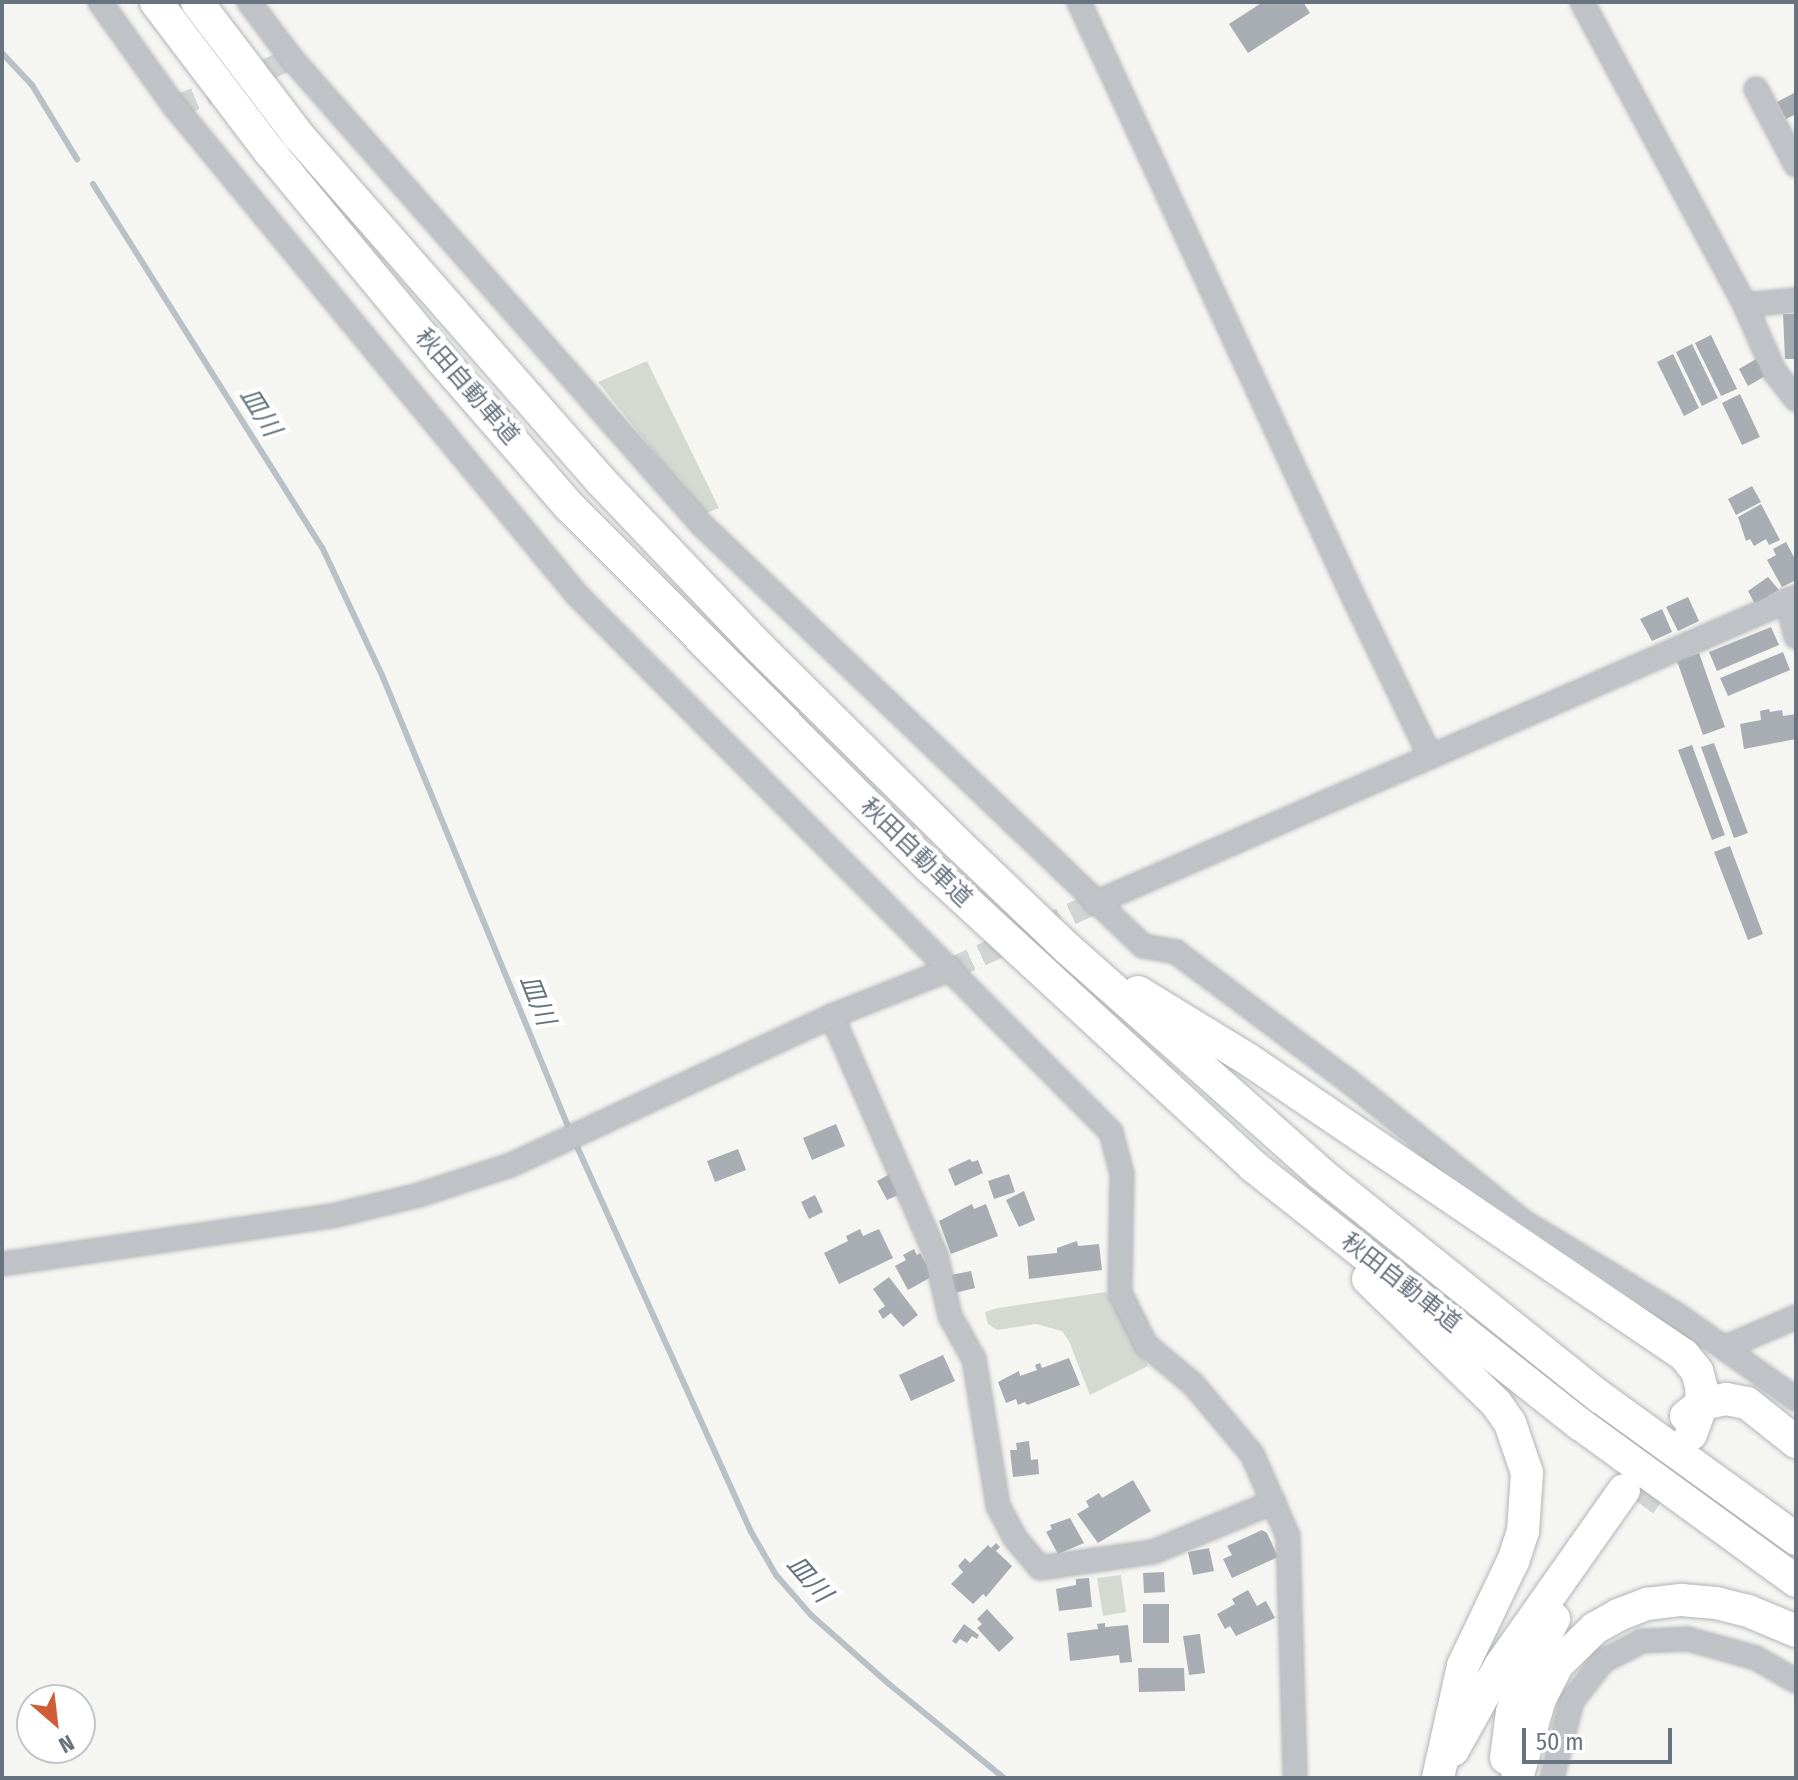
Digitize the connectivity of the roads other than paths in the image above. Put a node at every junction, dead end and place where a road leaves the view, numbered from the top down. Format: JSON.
{"nodes":[{"id":1,"x":100,"y":2,"type":"edge"},
{"id":2,"x":156,"y":2,"type":"edge"},
{"id":3,"x":197,"y":2,"type":"edge"},
{"id":4,"x":249,"y":2,"type":"edge"},
{"id":5,"x":1079,"y":2,"type":"edge"},
{"id":6,"x":1582,"y":2,"type":"edge"},
{"id":7,"x":1756,"y":89,"type":"dead end"},
{"id":8,"x":1796,"y":165,"type":"edge"},
{"id":9,"x":1796,"y":300,"type":"edge"},
{"id":10,"x":1745,"y":305,"type":"junction"},
{"id":11,"x":1796,"y":399,"type":"edge"},
{"id":12,"x":1791,"y":598,"type":"edge"},
{"id":13,"x":1796,"y":637,"type":"edge"},
{"id":14,"x":1430,"y":756,"type":"junction"},
{"id":15,"x":1095,"y":903,"type":"junction"},
{"id":16,"x":1067,"y":948,"type":"junction"},
{"id":17,"x":951,"y":969,"type":"junction"},
{"id":18,"x":832,"y":1016,"type":"junction"},
{"id":19,"x":1253,"y":1166,"type":"junction"},
{"id":20,"x":2,"y":1264,"type":"edge"},
{"id":21,"x":1796,"y":1317,"type":"edge"},
{"id":22,"x":1726,"y":1347,"type":"junction"},
{"id":23,"x":1796,"y":1399,"type":"edge"},
{"id":24,"x":1702,"y":1404,"type":"junction"},
{"id":25,"x":1683,"y":1429,"type":"tunnel mouth"},
{"id":26,"x":1796,"y":1442,"type":"edge"},
{"id":27,"x":1274,"y":1502,"type":"junction"},
{"id":28,"x":1796,"y":1539,"type":"edge"},
{"id":29,"x":1796,"y":1581,"type":"edge"},
{"id":30,"x":1796,"y":1631,"type":"edge"},
{"id":31,"x":1796,"y":1681,"type":"edge"},
{"id":32,"x":1295,"y":1778,"type":"edge"},
{"id":33,"x":1439,"y":1778,"type":"edge"},
{"id":34,"x":1506,"y":1778,"type":"edge"},
{"id":35,"x":1517,"y":1778,"type":"edge"},
{"id":36,"x":1552,"y":1778,"type":"edge"}],
"edges":[{"from":1,"to":17,"type":"street"},
{"from":2,"to":19,"type":"highway","name":"秋田自動車道"},
{"from":3,"to":16,"type":"highway","name":"秋田自動車道"},
{"from":4,"to":15,"type":"street"},
{"from":5,"to":14,"type":"street"},
{"from":6,"to":10,"type":"street"},
{"from":7,"to":8,"type":"street"},
{"from":9,"to":10,"type":"street"},
{"from":10,"to":11,"type":"street"},
{"from":12,"to":13,"type":"street"},
{"from":12,"to":14,"type":"street"},
{"from":14,"to":15,"type":"street"},
{"from":15,"to":22,"type":"street"},
{"from":16,"to":24,"type":"highway"},
{"from":16,"to":28,"type":"highway","name":"秋田自動車道"},
{"from":17,"to":18,"type":"street"},
{"from":17,"to":27,"type":"street"},
{"from":18,"to":20,"type":"street"},
{"from":18,"to":27,"type":"street"},
{"from":19,"to":29,"type":"highway","name":"秋田自動車道"},
{"from":19,"to":33,"type":"highway"},
{"from":21,"to":22,"type":"street"},
{"from":22,"to":23,"type":"street"},
{"from":24,"to":25,"type":"highway"},
{"from":24,"to":26,"type":"highway"},
{"from":27,"to":32,"type":"street"},
{"from":30,"to":35,"type":"highway"},
{"from":31,"to":36,"type":"street"},
{"from":33,"to":34,"type":"highway"}]}
